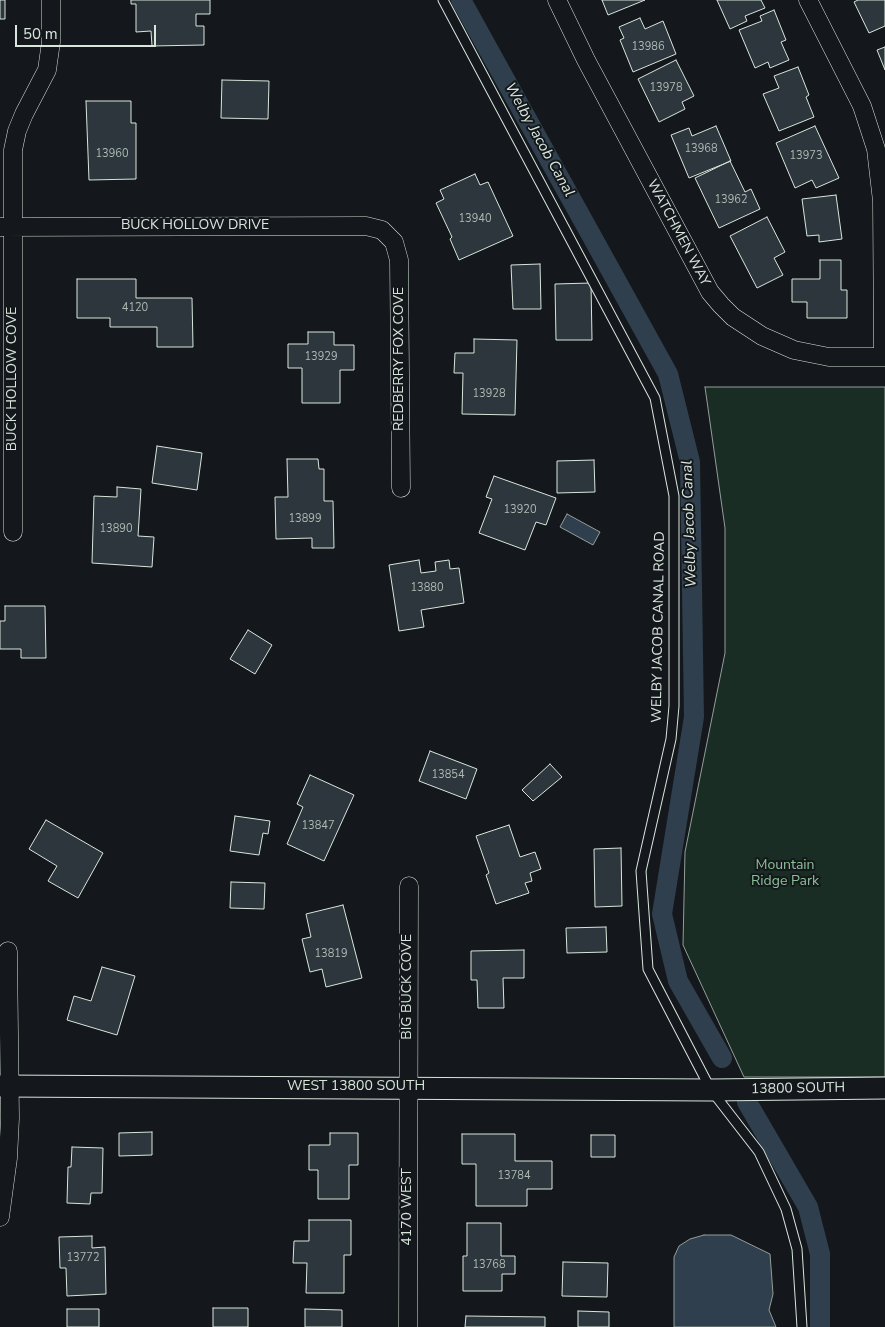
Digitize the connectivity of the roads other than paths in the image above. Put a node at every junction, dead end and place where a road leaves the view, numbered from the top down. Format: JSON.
{"nodes":[{"id":1,"x":51,"y":0,"type":"edge"},
{"id":2,"x":442,"y":0,"type":"edge"},
{"id":3,"x":557,"y":0,"type":"edge"},
{"id":4,"x":808,"y":0,"type":"edge"},
{"id":5,"x":6,"y":227,"type":"edge"},
{"id":6,"x":388,"y":234,"type":"joint"},
{"id":7,"x":884,"y":357,"type":"edge"},
{"id":8,"x":401,"y":488,"type":"dead end"},
{"id":9,"x":14,"y":532,"type":"dead end"},
{"id":10,"x":409,"y":886,"type":"dead end"},
{"id":11,"x":8,"y":951,"type":"dead end"},
{"id":12,"x":5,"y":1086,"type":"edge"},
{"id":13,"x":408,"y":1088,"type":"junction"},
{"id":14,"x":885,"y":1088,"type":"edge"},
{"id":15,"x":711,"y":1090,"type":"junction"},
{"id":16,"x":0,"y":1217,"type":"edge"},
{"id":17,"x":408,"y":1327,"type":"edge"},
{"id":18,"x":802,"y":1327,"type":"edge"}],
"edges":[{"from":1,"to":5,"type":"street","name":"BUCK HOLLOW COVE"},
{"from":2,"to":15,"type":"lane","name":"WELBY JACOB CANAL ROAD"},
{"from":3,"to":7,"type":"street","name":"WATCHMEN WAY"},
{"from":4,"to":7,"type":"street"},
{"from":5,"to":6,"type":"street","name":"BUCK HOLLOW DRIVE"},
{"from":5,"to":9,"type":"street","name":"BUCK HOLLOW COVE"},
{"from":6,"to":8,"type":"street","name":"REDBERRY FOX COVE"},
{"from":10,"to":13,"type":"street","name":"BIG BUCK COVE"},
{"from":11,"to":12,"type":"street"},
{"from":12,"to":13,"type":"street","name":"WEST 13800 SOUTH"},
{"from":12,"to":16,"type":"street"},
{"from":13,"to":15,"type":"street","name":"WEST 13800 SOUTH"},
{"from":13,"to":17,"type":"street","name":"4170 WEST"},
{"from":14,"to":15,"type":"street","name":"13800 SOUTH"},
{"from":15,"to":18,"type":"lane","name":"WELBY JACOB CANAL ROAD"}]}
